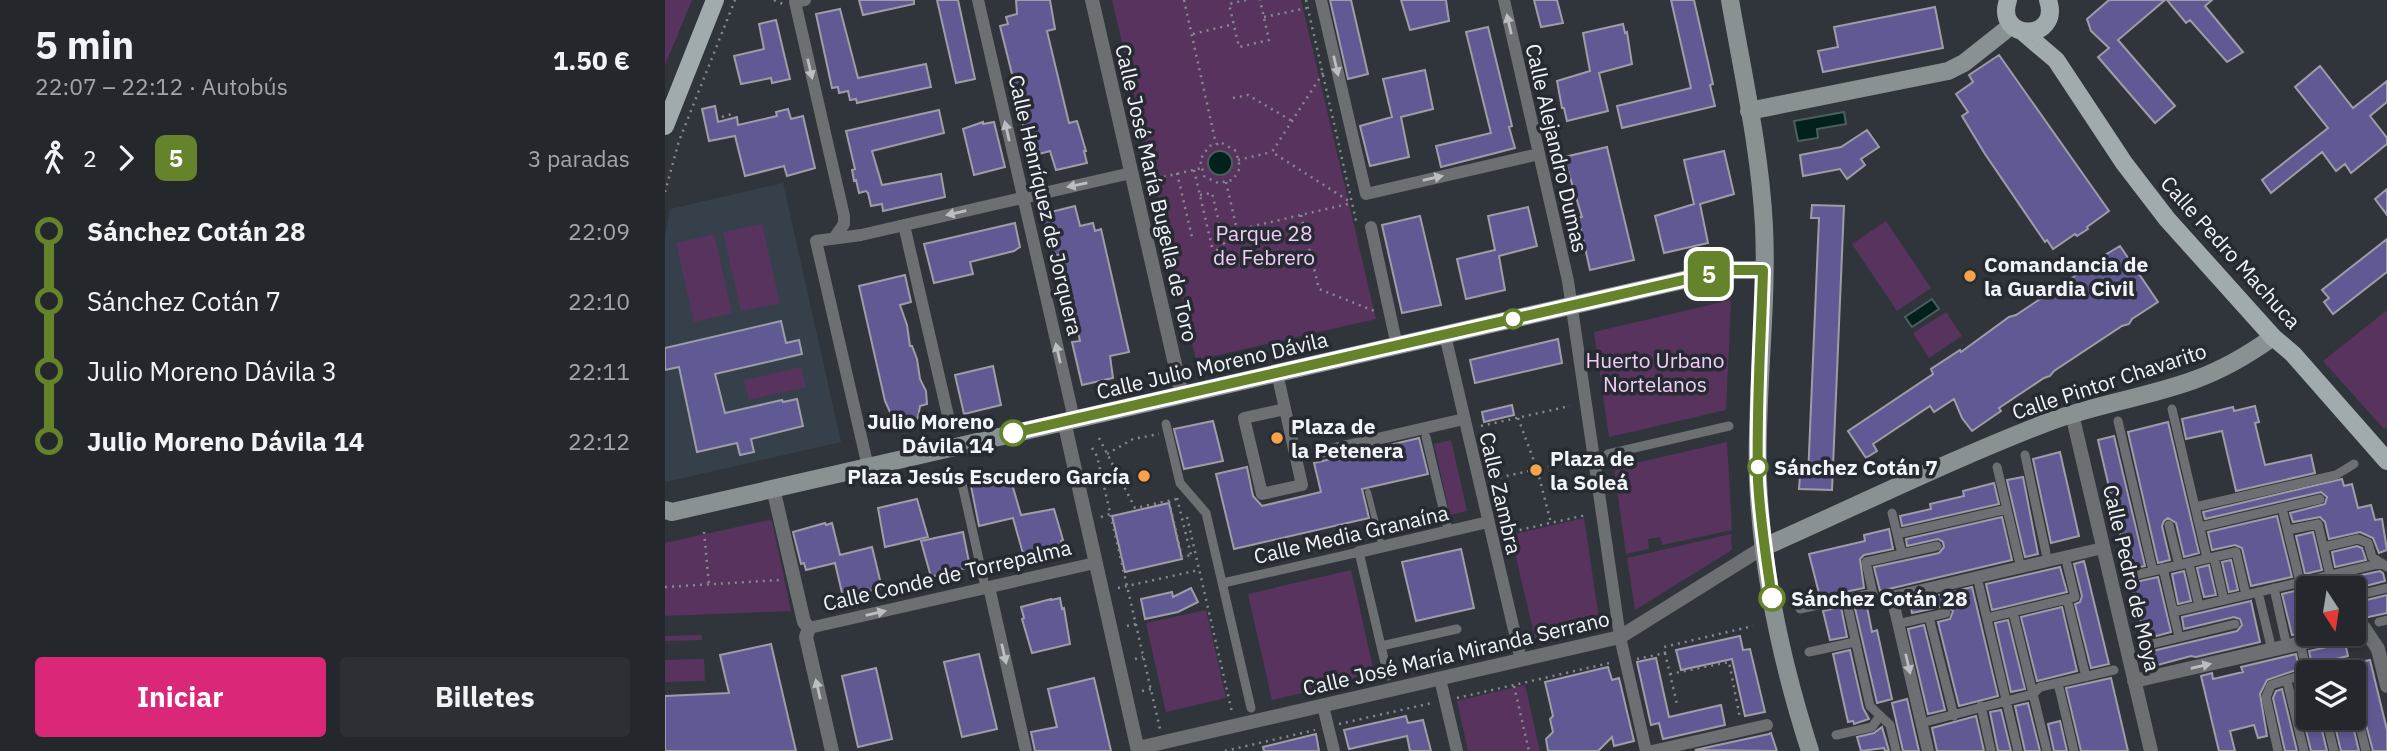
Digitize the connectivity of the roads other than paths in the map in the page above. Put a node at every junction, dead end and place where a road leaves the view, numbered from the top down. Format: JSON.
{"nodes":[{"id":1,"x":715,"y":0,"type":"edge"},
{"id":2,"x":805,"y":0,"type":"edge"},
{"id":3,"x":978,"y":0,"type":"edge"},
{"id":4,"x":1091,"y":0,"type":"edge"},
{"id":5,"x":1321,"y":0,"type":"edge"},
{"id":6,"x":1504,"y":0,"type":"edge"},
{"id":7,"x":1730,"y":0,"type":"edge"},
{"id":8,"x":2008,"y":1,"type":"edge"},
{"id":9,"x":2051,"y":7,"type":"edge"},
{"id":10,"x":2017,"y":29,"type":"junction"},
{"id":11,"x":2056,"y":60,"type":"junction"},
{"id":12,"x":1749,"y":111,"type":"junction"},
{"id":13,"x":665,"y":126,"type":"edge"},
{"id":14,"x":1539,"y":153,"type":"junction"},
{"id":15,"x":1131,"y":173,"type":"junction"},
{"id":16,"x":1023,"y":197,"type":"junction"},
{"id":17,"x":904,"y":225,"type":"junction"},
{"id":18,"x":1365,"y":229,"type":"road end"},
{"id":19,"x":835,"y":237,"type":"junction"},
{"id":20,"x":1763,"y":270,"type":"junction"},
{"id":21,"x":1572,"y":306,"type":"junction"},
{"id":22,"x":1445,"y":335,"type":"junction"},
{"id":23,"x":2273,"y":337,"type":"junction"},
{"id":24,"x":1397,"y":346,"type":"junction"},
{"id":25,"x":1276,"y":373,"type":"junction"},
{"id":26,"x":1182,"y":395,"type":"junction"},
{"id":27,"x":1285,"y":409,"type":"junction"},
{"id":28,"x":2172,"y":409,"type":"dead end"},
{"id":29,"x":2072,"y":414,"type":"junction"},
{"id":30,"x":1464,"y":419,"type":"junction"},
{"id":31,"x":949,"y":420,"type":"dead end"},
{"id":32,"x":1069,"y":420,"type":"junction"},
{"id":33,"x":2117,"y":421,"type":"dead end"},
{"id":34,"x":1730,"y":426,"type":"dead end"},
{"id":35,"x":1164,"y":429,"type":"road end"},
{"id":36,"x":1426,"y":437,"type":"dead end"},
{"id":37,"x":1321,"y":452,"type":"dead end"},
{"id":38,"x":1608,"y":454,"type":"dead end"},
{"id":39,"x":2025,"y":455,"type":"dead end"},
{"id":40,"x":2387,"y":461,"type":"edge"},
{"id":41,"x":2354,"y":464,"type":"dead end"},
{"id":42,"x":867,"y":467,"type":"junction"},
{"id":43,"x":1997,"y":467,"type":"dead end"},
{"id":44,"x":960,"y":475,"type":"dead end"},
{"id":45,"x":773,"y":488,"type":"junction"},
{"id":46,"x":1368,"y":492,"type":"dead end"},
{"id":47,"x":2320,"y":499,"type":"dead end"},
{"id":48,"x":2195,"y":507,"type":"junction"},
{"id":49,"x":2282,"y":508,"type":"junction"},
{"id":50,"x":2007,"y":509,"type":"junction"},
{"id":51,"x":667,"y":513,"type":"edge"},
{"id":52,"x":1892,"y":513,"type":"dead end"},
{"id":53,"x":1488,"y":522,"type":"junction"},
{"id":54,"x":1447,"y":525,"type":"dead end"},
{"id":55,"x":2169,"y":525,"type":"dead end"},
{"id":56,"x":2200,"y":527,"type":"junction"},
{"id":57,"x":2288,"y":530,"type":"junction"},
{"id":58,"x":1897,"y":534,"type":"junction"},
{"id":59,"x":1937,"y":546,"type":"dead end"},
{"id":60,"x":1382,"y":547,"type":"junction"},
{"id":61,"x":1764,"y":547,"type":"junction"},
{"id":62,"x":2323,"y":547,"type":"junction"},
{"id":63,"x":2103,"y":548,"type":"junction"},
{"id":64,"x":1359,"y":552,"type":"junction"},
{"id":65,"x":2046,"y":553,"type":"dead end"},
{"id":66,"x":1902,"y":554,"type":"junction"},
{"id":67,"x":2210,"y":558,"type":"junction"},
{"id":68,"x":2019,"y":560,"type":"dead end"},
{"id":69,"x":1095,"y":564,"type":"junction"},
{"id":70,"x":2067,"y":564,"type":"dead end"},
{"id":71,"x":2184,"y":564,"type":"junction"},
{"id":72,"x":2384,"y":565,"type":"edge"},
{"id":73,"x":2163,"y":568,"type":"junction"},
{"id":74,"x":2153,"y":571,"type":"junction"},
{"id":75,"x":2330,"y":575,"type":"junction"},
{"id":76,"x":2298,"y":576,"type":"edge"},
{"id":77,"x":2326,"y":576,"type":"edge"},
{"id":78,"x":2127,"y":577,"type":"dead end"},
{"id":79,"x":1223,"y":583,"type":"junction"},
{"id":80,"x":2296,"y":583,"type":"edge"},
{"id":81,"x":1979,"y":584,"type":"dead end"},
{"id":82,"x":987,"y":585,"type":"junction"},
{"id":83,"x":2274,"y":588,"type":"junction"},
{"id":84,"x":2387,"y":588,"type":"edge"},
{"id":85,"x":2258,"y":592,"type":"junction"},
{"id":86,"x":2366,"y":593,"type":"edge"},
{"id":87,"x":2246,"y":595,"type":"junction"},
{"id":88,"x":1846,"y":599,"type":"junction"},
{"id":89,"x":2067,"y":599,"type":"junction"},
{"id":90,"x":2224,"y":600,"type":"junction"},
{"id":91,"x":2199,"y":606,"type":"junction"},
{"id":92,"x":1800,"y":610,"type":"dead end"},
{"id":93,"x":2013,"y":611,"type":"junction"},
{"id":94,"x":2173,"y":612,"type":"junction"},
{"id":95,"x":1947,"y":613,"type":"dead end"},
{"id":96,"x":1930,"y":617,"type":"junction"},
{"id":97,"x":1987,"y":618,"type":"junction"},
{"id":98,"x":1906,"y":622,"type":"dead end"},
{"id":99,"x":2235,"y":624,"type":"dead end"},
{"id":100,"x":810,"y":628,"type":"junction"},
{"id":101,"x":1457,"y":629,"type":"dead end"},
{"id":102,"x":2366,"y":636,"type":"edge"},
{"id":103,"x":1620,"y":637,"type":"junction"},
{"id":104,"x":2179,"y":637,"type":"junction"},
{"id":105,"x":2285,"y":638,"type":"dead end"},
{"id":106,"x":1855,"y":642,"type":"junction"},
{"id":107,"x":2270,"y":642,"type":"dead end"},
{"id":108,"x":2296,"y":644,"type":"edge"},
{"id":109,"x":1381,"y":646,"type":"junction"},
{"id":110,"x":2144,"y":646,"type":"dead end"},
{"id":111,"x":2302,"y":650,"type":"dead end"},
{"id":112,"x":1809,"y":652,"type":"dead end"},
{"id":113,"x":1521,"y":660,"type":"junction"},
{"id":114,"x":2306,"y":660,"type":"edge"},
{"id":115,"x":2115,"y":670,"type":"dead end"},
{"id":116,"x":1388,"y":676,"type":"dead end"},
{"id":117,"x":2086,"y":677,"type":"junction"},
{"id":118,"x":1440,"y":678,"type":"junction"},
{"id":119,"x":2296,"y":678,"type":"edge"},
{"id":120,"x":2134,"y":681,"type":"junction"},
{"id":121,"x":2287,"y":681,"type":"junction"},
{"id":122,"x":2058,"y":683,"type":"junction"},
{"id":123,"x":2387,"y":686,"type":"edge"},
{"id":124,"x":2033,"y":694,"type":"junction"},
{"id":125,"x":2006,"y":701,"type":"junction"},
{"id":126,"x":1323,"y":706,"type":"junction"},
{"id":127,"x":1981,"y":706,"type":"junction"},
{"id":128,"x":1251,"y":708,"type":"dead end"},
{"id":129,"x":1880,"y":716,"type":"junction"},
{"id":130,"x":1954,"y":716,"type":"junction"},
{"id":131,"x":1929,"y":721,"type":"dead end"},
{"id":132,"x":1767,"y":724,"type":"dead end"},
{"id":133,"x":2329,"y":730,"type":"edge"},
{"id":134,"x":2361,"y":730,"type":"edge"},
{"id":135,"x":1836,"y":735,"type":"dead end"},
{"id":136,"x":1138,"y":750,"type":"edge"},
{"id":137,"x":832,"y":751,"type":"edge"},
{"id":138,"x":1026,"y":751,"type":"edge"},
{"id":139,"x":1334,"y":751,"type":"edge"},
{"id":140,"x":1457,"y":751,"type":"edge"},
{"id":141,"x":1646,"y":751,"type":"edge"},
{"id":142,"x":1652,"y":751,"type":"edge"},
{"id":143,"x":1810,"y":751,"type":"edge"},
{"id":144,"x":1896,"y":751,"type":"edge"},
{"id":145,"x":1928,"y":751,"type":"edge"},
{"id":146,"x":1991,"y":751,"type":"edge"},
{"id":147,"x":2018,"y":751,"type":"edge"},
{"id":148,"x":2047,"y":751,"type":"edge"},
{"id":149,"x":2074,"y":751,"type":"edge"},
{"id":150,"x":2151,"y":751,"type":"edge"},
{"id":151,"x":2278,"y":751,"type":"edge"},
{"id":152,"x":2304,"y":751,"type":"edge"},
{"id":153,"x":2334,"y":751,"type":"edge"},
{"id":154,"x":2366,"y":751,"type":"edge"}],
"edges":[{"from":1,"to":13,"type":"main road"},
{"from":2,"to":19,"type":"street","one_way":true},
{"from":16,"to":3,"type":"street","name":"Calle Henríquez de Jorquera","one_way":true},
{"from":4,"to":15,"type":"street","name":"Calle José María Bugella de Toro"},
{"from":5,"to":14,"type":"street","one_way":true},
{"from":14,"to":6,"type":"street","name":"Calle Alejandro Dumas","one_way":true},
{"from":7,"to":12,"type":"main road"},
{"from":8,"to":10,"type":"main road"},
{"from":9,"to":10,"type":"main road"},
{"from":9,"to":11,"type":"main road","name":"Calle Pedro Machuca"},
{"from":10,"to":11,"type":"main road","name":"Calle Pedro Machuca"},
{"from":10,"to":12,"type":"main road"},
{"from":11,"to":23,"type":"main road","name":"Calle Pedro Machuca"},
{"from":12,"to":20,"type":"main road"},
{"from":14,"to":21,"type":"street","name":"Calle Alejandro Dumas"},
{"from":15,"to":16,"type":"street","one_way":true},
{"from":15,"to":26,"type":"street","name":"Calle José María Bugella de Toro"},
{"from":16,"to":17,"type":"street","one_way":true},
{"from":32,"to":16,"type":"street","name":"Calle Henríquez de Jorquera","one_way":true},
{"from":17,"to":19,"type":"street"},
{"from":17,"to":31,"type":"street"},
{"from":18,"to":24,"type":"street"},
{"from":19,"to":42,"type":"street"},
{"from":20,"to":21,"type":"main road","name":"Calle Julio Moreno Dávila"},
{"from":20,"to":61,"type":"main road"},
{"from":21,"to":22,"type":"main road","name":"Calle Julio Moreno Dávila"},
{"from":21,"to":103,"type":"street","name":"Calle Alejandro Dumas"},
{"from":22,"to":24,"type":"main road","name":"Calle Julio Moreno Dávila"},
{"from":22,"to":30,"type":"street","name":"Calle Zambra"},
{"from":23,"to":29,"type":"main road","name":"Calle Pintor Chavarito"},
{"from":23,"to":40,"type":"main road","name":"Calle Pedro Machuca"},
{"from":24,"to":25,"type":"main road","name":"Calle Julio Moreno Dávila"},
{"from":25,"to":26,"type":"main road","name":"Calle Julio Moreno Dávila"},
{"from":25,"to":27,"type":"street"},
{"from":26,"to":32,"type":"main road","name":"Calle Julio Moreno Dávila"},
{"from":27,"to":27,"type":"street"},
{"from":28,"to":48,"type":"street"},
{"from":29,"to":61,"type":"main road","name":"Calle Pintor Chavarito"},
{"from":29,"to":63,"type":"street","name":"Calle Pedro de Moya"},
{"from":30,"to":37,"type":"street"},
{"from":30,"to":53,"type":"street","name":"Calle Zambra"},
{"from":32,"to":42,"type":"main road","name":"Calle Julio Moreno Dávila"},
{"from":32,"to":69,"type":"street","name":"Calle Henríquez de Jorquera"},
{"from":33,"to":74,"type":"street"},
{"from":34,"to":38,"type":"street"},
{"from":35,"to":79,"type":"street"},
{"from":36,"to":54,"type":"street"},
{"from":39,"to":65,"type":"street"},
{"from":41,"to":48,"type":"street"},
{"from":42,"to":45,"type":"main road","name":"Calle Julio Moreno Dávila"},
{"from":43,"to":50,"type":"street"},
{"from":44,"to":82,"type":"street"},
{"from":45,"to":51,"type":"main road","name":"Calle Julio Moreno Dávila"},
{"from":45,"to":100,"type":"street"},
{"from":46,"to":60,"type":"lane"},
{"from":47,"to":49,"type":"street"},
{"from":48,"to":56,"type":"street"},
{"from":49,"to":56,"type":"street"},
{"from":49,"to":57,"type":"street"},
{"from":50,"to":58,"type":"street"},
{"from":50,"to":68,"type":"street"},
{"from":52,"to":58,"type":"street"},
{"from":53,"to":60,"type":"street","name":"Calle Media Granaína"},
{"from":53,"to":113,"type":"street","name":"Calle Zambra"},
{"from":55,"to":71,"type":"street"},
{"from":56,"to":67,"type":"street"},
{"from":57,"to":62,"type":"street"},
{"from":57,"to":76,"type":"street"},
{"from":58,"to":66,"type":"street"},
{"from":59,"to":66,"type":"street"},
{"from":60,"to":64,"type":"street","name":"Calle Media Granaína"},
{"from":61,"to":103,"type":"street","name":"Calle José María Miranda Serrano"},
{"from":61,"to":143,"type":"main road"},
{"from":62,"to":72,"type":"street"},
{"from":62,"to":75,"type":"street"},
{"from":63,"to":120,"type":"street","name":"Calle Pedro de Moya"},
{"from":63,"to":145,"type":"street","one_way":true},
{"from":64,"to":79,"type":"street","name":"Calle Media Granaína"},
{"from":64,"to":109,"type":"street"},
{"from":66,"to":88,"type":"street"},
{"from":67,"to":71,"type":"street"},
{"from":67,"to":87,"type":"street"},
{"from":67,"to":90,"type":"street"},
{"from":69,"to":82,"type":"street","name":"Calle Conde de Torrepalma"},
{"from":69,"to":136,"type":"street","name":"Calle Henríquez de Jorquera"},
{"from":70,"to":89,"type":"street"},
{"from":71,"to":73,"type":"street"},
{"from":71,"to":91,"type":"street"},
{"from":72,"to":75,"type":"street"},
{"from":73,"to":74,"type":"street"},
{"from":73,"to":94,"type":"street"},
{"from":74,"to":78,"type":"street"},
{"from":75,"to":77,"type":"street"},
{"from":79,"to":128,"type":"street"},
{"from":80,"to":83,"type":"street"},
{"from":81,"to":97,"type":"street"},
{"from":100,"to":82,"type":"street","name":"Calle Conde de Torrepalma","one_way":true},
{"from":82,"to":138,"type":"street","one_way":true},
{"from":83,"to":85,"type":"street"},
{"from":83,"to":105,"type":"street"},
{"from":84,"to":86,"type":"street"},
{"from":85,"to":87,"type":"street"},
{"from":85,"to":107,"type":"street"},
{"from":87,"to":90,"type":"street"},
{"from":88,"to":92,"type":"street"},
{"from":88,"to":106,"type":"street"},
{"from":89,"to":93,"type":"street"},
{"from":89,"to":117,"type":"street"},
{"from":90,"to":91,"type":"street"},
{"from":91,"to":94,"type":"street"},
{"from":93,"to":97,"type":"street"},
{"from":93,"to":124,"type":"street"},
{"from":94,"to":104,"type":"street"},
{"from":95,"to":96,"type":"street"},
{"from":96,"to":98,"type":"street"},
{"from":96,"to":130,"type":"street"},
{"from":97,"to":125,"type":"street"},
{"from":99,"to":104,"type":"street"},
{"from":137,"to":100,"type":"street","name":"Calle Conde de Torrepalma","one_way":true},
{"from":101,"to":109,"type":"street"},
{"from":102,"to":123,"type":"street"},
{"from":103,"to":113,"type":"street","name":"Calle José María Miranda Serrano"},
{"from":103,"to":141,"type":"street","name":"Calle Alejandro Dumas"},
{"from":104,"to":110,"type":"street"},
{"from":106,"to":112,"type":"street"},
{"from":106,"to":129,"type":"street"},
{"from":120,"to":108,"type":"street","one_way":true},
{"from":109,"to":116,"type":"street"},
{"from":111,"to":114,"type":"street"},
{"from":113,"to":118,"type":"street","name":"Calle José María Miranda Serrano"},
{"from":115,"to":117,"type":"street"},
{"from":117,"to":122,"type":"street"},
{"from":118,"to":126,"type":"street","name":"Calle José María Miranda Serrano"},
{"from":118,"to":140,"type":"street"},
{"from":119,"to":121,"type":"street"},
{"from":120,"to":150,"type":"street","name":"Calle Pedro de Moya"},
{"from":121,"to":151,"type":"street"},
{"from":121,"to":152,"type":"street"},
{"from":122,"to":124,"type":"street"},
{"from":122,"to":149,"type":"street"},
{"from":124,"to":125,"type":"street"},
{"from":124,"to":148,"type":"street"},
{"from":125,"to":127,"type":"street"},
{"from":125,"to":147,"type":"street"},
{"from":126,"to":136,"type":"street","name":"Calle José María Miranda Serrano"},
{"from":126,"to":139,"type":"street"},
{"from":127,"to":130,"type":"street"},
{"from":127,"to":146,"type":"street"},
{"from":129,"to":135,"type":"street"},
{"from":129,"to":144,"type":"street"},
{"from":130,"to":131,"type":"street"},
{"from":132,"to":142,"type":"street"},
{"from":133,"to":153,"type":"street"},
{"from":134,"to":154,"type":"street"}]}
